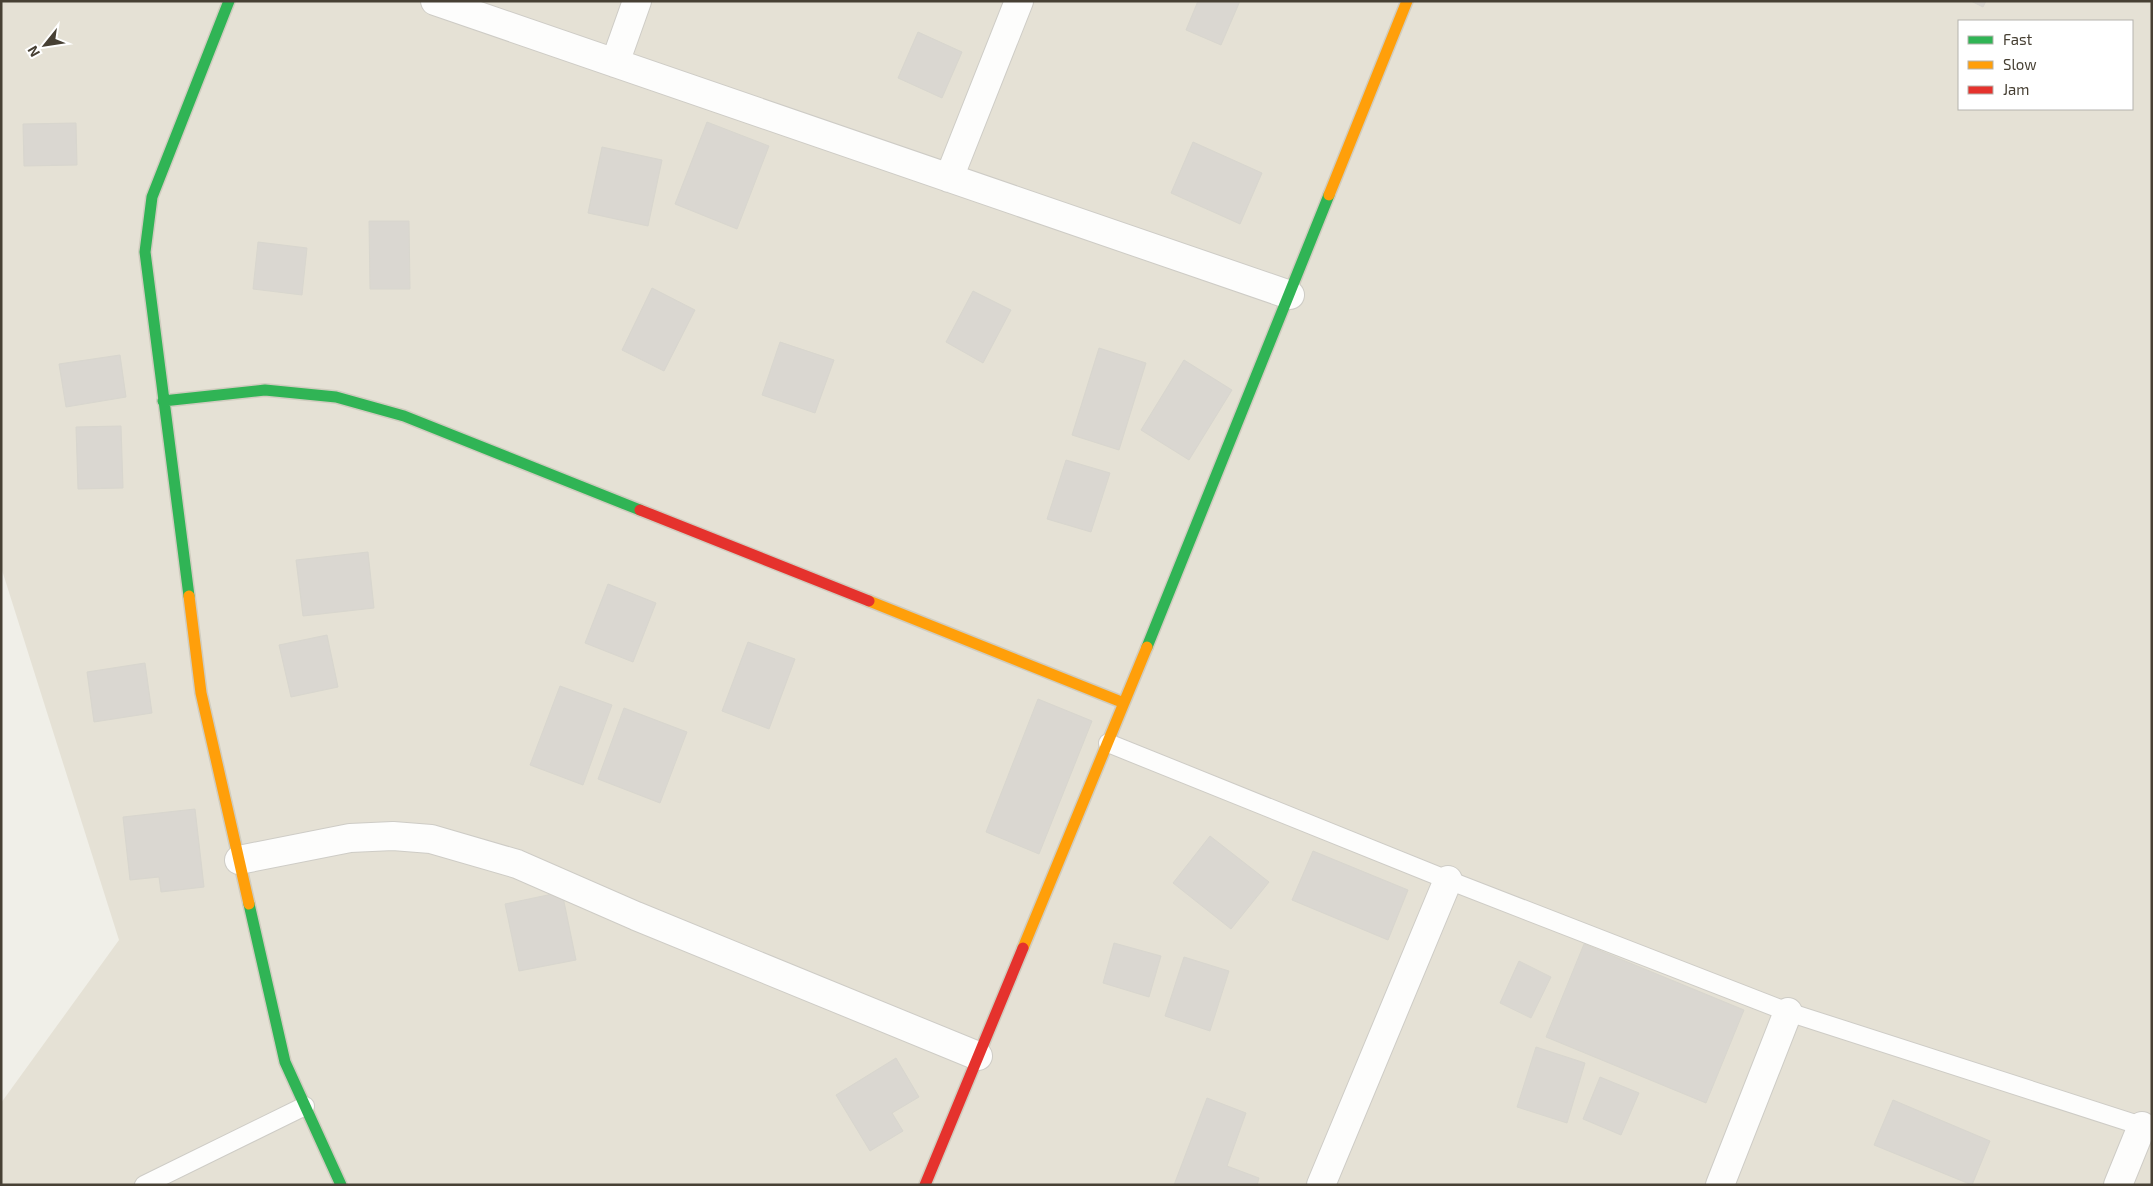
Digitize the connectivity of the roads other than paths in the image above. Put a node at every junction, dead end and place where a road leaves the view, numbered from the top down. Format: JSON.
{"nodes":[{"id":1,"x":228,"y":1,"type":"edge"},
{"id":2,"x":435,"y":1,"type":"edge"},
{"id":3,"x":637,"y":1,"type":"edge"},
{"id":4,"x":1019,"y":1,"type":"edge"},
{"id":5,"x":1407,"y":1,"type":"edge"},
{"id":6,"x":614,"y":63,"type":"junction"},
{"id":7,"x":949,"y":178,"type":"junction"},
{"id":8,"x":1290,"y":295,"type":"junction"},
{"id":9,"x":162,"y":401,"type":"junction"},
{"id":10,"x":1124,"y":703,"type":"junction"},
{"id":11,"x":1108,"y":743,"type":"junction"},
{"id":12,"x":239,"y":860,"type":"junction"},
{"id":13,"x":1448,"y":880,"type":"junction"},
{"id":14,"x":1788,"y":1012,"type":"junction"},
{"id":15,"x":978,"y":1056,"type":"junction"},
{"id":16,"x":306,"y":1106,"type":"junction"},
{"id":17,"x":2147,"y":1128,"type":"edge"},
{"id":18,"x":144,"y":1185,"type":"edge"},
{"id":19,"x":341,"y":1185,"type":"edge"},
{"id":20,"x":925,"y":1185,"type":"edge"},
{"id":21,"x":1321,"y":1185,"type":"edge"},
{"id":22,"x":1720,"y":1185,"type":"edge"},
{"id":23,"x":2118,"y":1185,"type":"edge"}],
"edges":[{"from":1,"to":9,"type":"street"},
{"from":2,"to":6,"type":"street"},
{"from":3,"to":6,"type":"street"},
{"from":4,"to":7,"type":"street"},
{"from":5,"to":8,"type":"street"},
{"from":6,"to":7,"type":"street"},
{"from":7,"to":8,"type":"street"},
{"from":8,"to":10,"type":"street"},
{"from":9,"to":10,"type":"street"},
{"from":9,"to":12,"type":"street"},
{"from":10,"to":11,"type":"street"},
{"from":11,"to":13,"type":"lane"},
{"from":11,"to":15,"type":"street"},
{"from":12,"to":15,"type":"street"},
{"from":12,"to":16,"type":"street"},
{"from":13,"to":14,"type":"lane"},
{"from":13,"to":21,"type":"street"},
{"from":14,"to":17,"type":"lane"},
{"from":14,"to":22,"type":"street"},
{"from":15,"to":20,"type":"street"},
{"from":16,"to":18,"type":"lane"},
{"from":16,"to":19,"type":"street"},
{"from":17,"to":23,"type":"street"}]}
